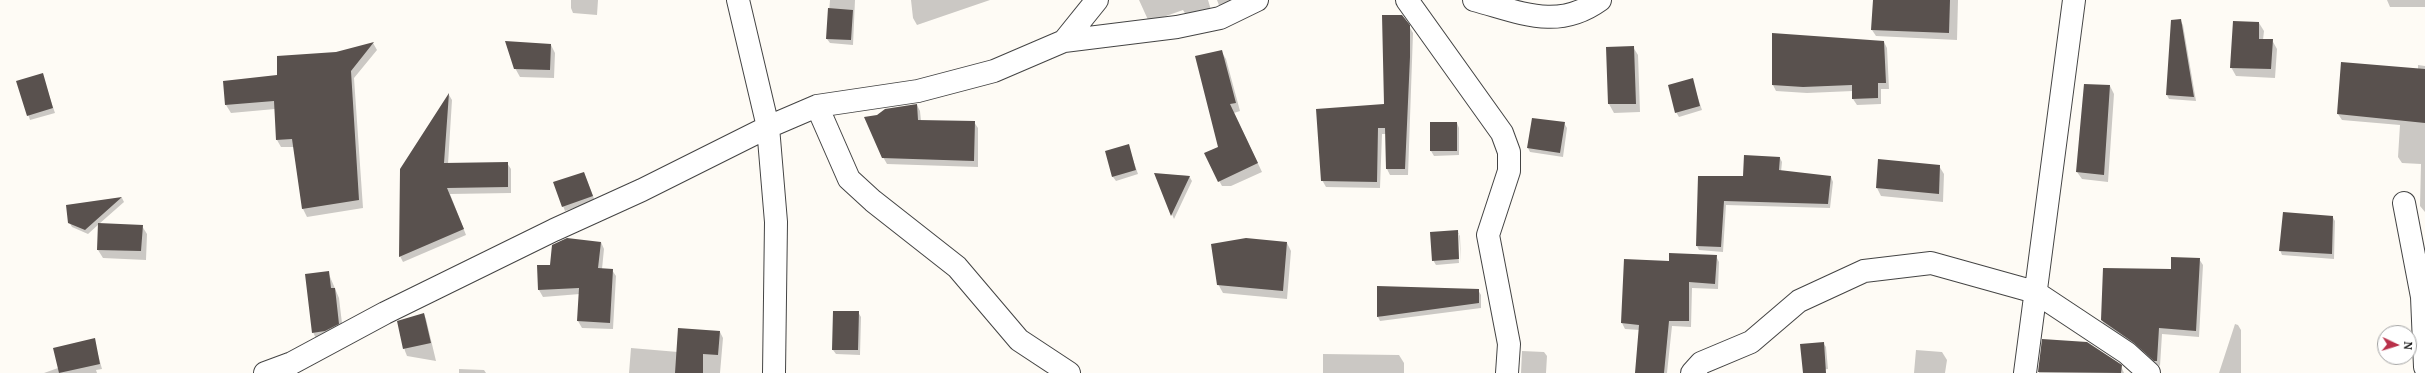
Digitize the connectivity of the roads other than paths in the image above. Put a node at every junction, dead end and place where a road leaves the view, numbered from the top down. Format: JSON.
{"nodes":[{"id":1,"x":738,"y":0,"type":"edge"},
{"id":2,"x":1097,"y":0,"type":"edge"},
{"id":3,"x":1257,"y":0,"type":"edge"},
{"id":4,"x":1407,"y":0,"type":"edge"},
{"id":5,"x":1474,"y":0,"type":"edge"},
{"id":6,"x":1600,"y":0,"type":"edge"},
{"id":7,"x":2074,"y":0,"type":"edge"},
{"id":8,"x":1064,"y":41,"type":"junction"},
{"id":9,"x":816,"y":106,"type":"junction"},
{"id":10,"x":768,"y":127,"type":"junction"},
{"id":11,"x":2404,"y":203,"type":"dead end"},
{"id":12,"x":2035,"y":292,"type":"junction"},
{"id":13,"x":2425,"y":367,"type":"edge"},
{"id":14,"x":265,"y":373,"type":"edge"},
{"id":15,"x":774,"y":373,"type":"edge"},
{"id":16,"x":1069,"y":373,"type":"edge"},
{"id":17,"x":1507,"y":373,"type":"edge"},
{"id":18,"x":1692,"y":373,"type":"edge"},
{"id":19,"x":2024,"y":373,"type":"edge"},
{"id":20,"x":2149,"y":373,"type":"edge"}],
"edges":[{"from":1,"to":10,"type":"street"},
{"from":2,"to":8,"type":"street"},
{"from":3,"to":8,"type":"street"},
{"from":4,"to":17,"type":"street"},
{"from":5,"to":6,"type":"street"},
{"from":7,"to":12,"type":"street"},
{"from":8,"to":9,"type":"street"},
{"from":9,"to":10,"type":"street"},
{"from":9,"to":16,"type":"street"},
{"from":10,"to":14,"type":"street"},
{"from":10,"to":15,"type":"street"},
{"from":11,"to":13,"type":"street"},
{"from":12,"to":18,"type":"street"},
{"from":12,"to":19,"type":"street"},
{"from":12,"to":20,"type":"street"}]}
